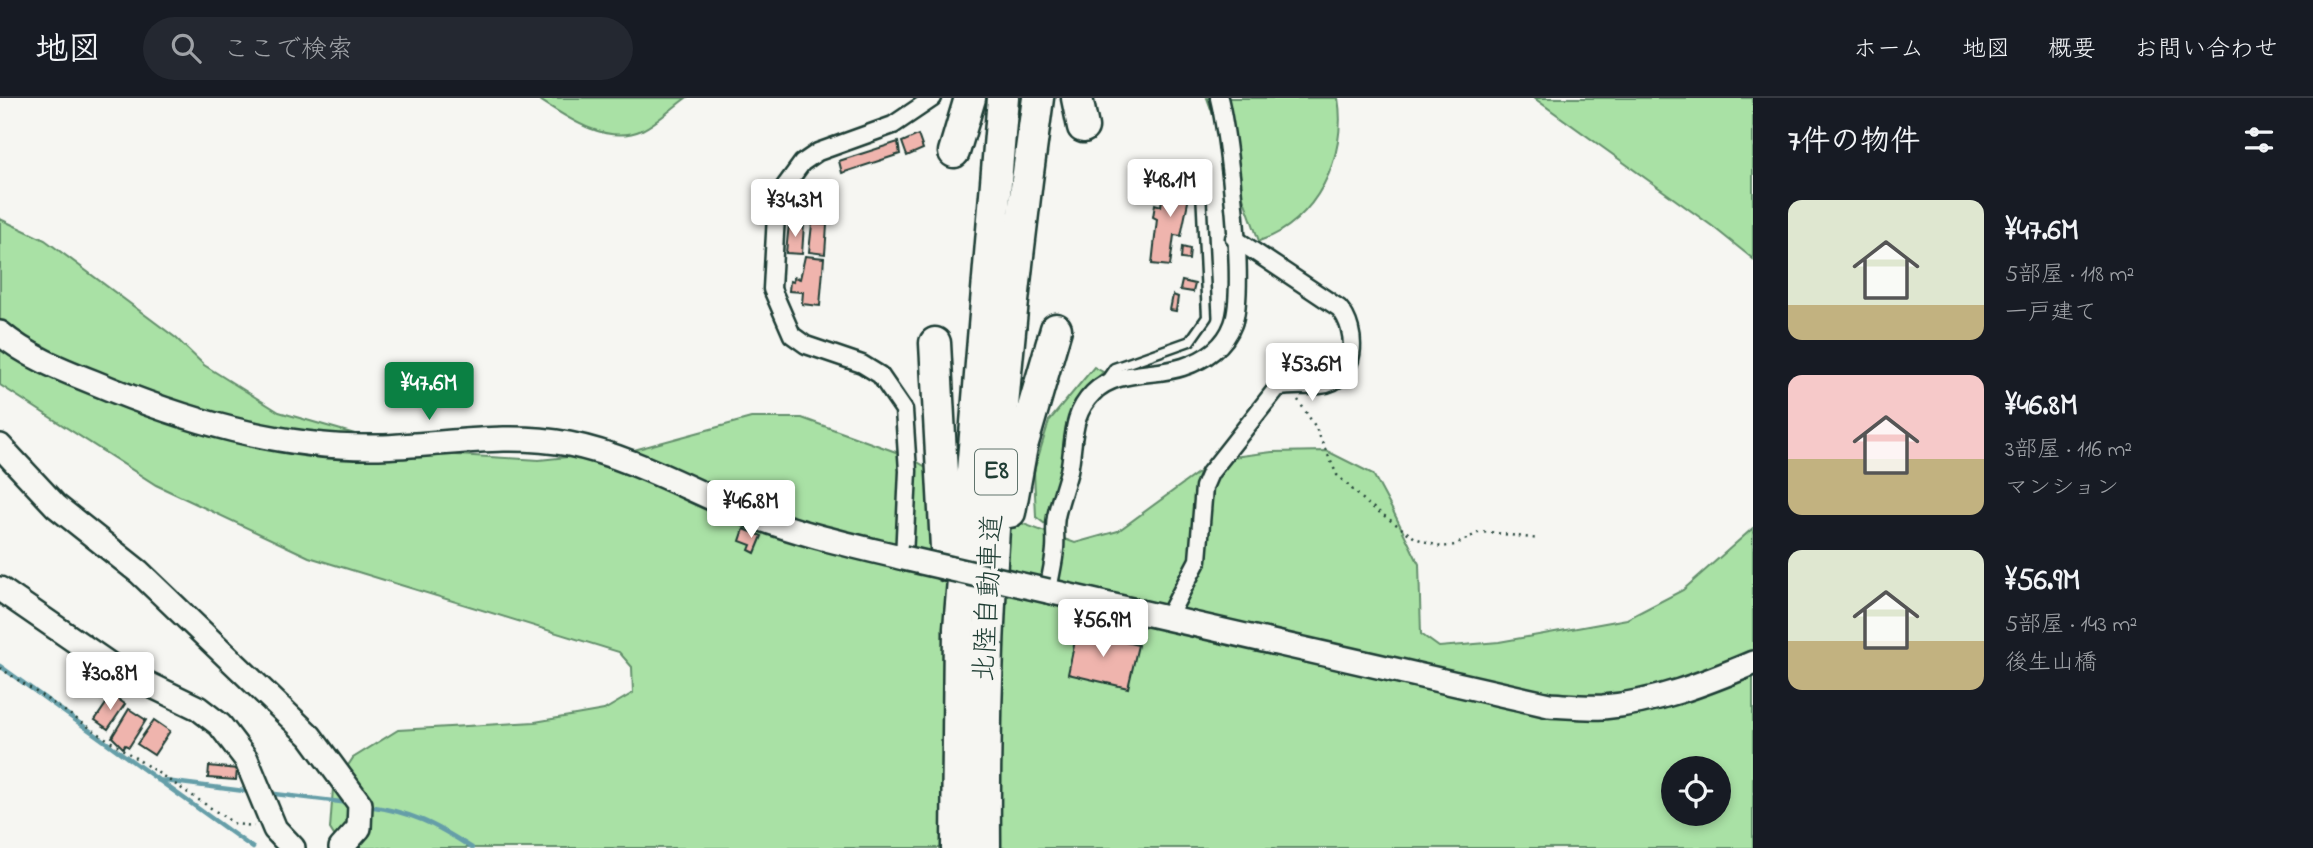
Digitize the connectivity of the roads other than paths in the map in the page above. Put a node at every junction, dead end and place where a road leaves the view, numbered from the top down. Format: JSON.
{"nodes":[{"id":1,"x":933,"y":98,"type":"edge"},
{"id":2,"x":970,"y":98,"type":"edge"},
{"id":3,"x":1003,"y":98,"type":"edge"},
{"id":4,"x":1038,"y":98,"type":"edge"},
{"id":5,"x":1077,"y":98,"type":"edge"},
{"id":6,"x":1219,"y":98,"type":"edge"},
{"id":7,"x":1083,"y":127,"type":"dead end"},
{"id":8,"x":954,"y":152,"type":"dead end"},
{"id":9,"x":1200,"y":190,"type":"dead end"},
{"id":10,"x":1234,"y":239,"type":"junction"},
{"id":11,"x":1055,"y":329,"type":"dead end"},
{"id":12,"x":0,"y":333,"type":"edge"},
{"id":13,"x":935,"y":343,"type":"dead end"},
{"id":14,"x":1101,"y":386,"type":"junction"},
{"id":15,"x":0,"y":446,"type":"edge"},
{"id":16,"x":904,"y":558,"type":"junction"},
{"id":17,"x":0,"y":589,"type":"edge"},
{"id":18,"x":1048,"y":591,"type":"junction"},
{"id":19,"x":1167,"y":619,"type":"junction"},
{"id":20,"x":1753,"y":663,"type":"edge"},
{"id":21,"x":956,"y":755,"type":"junction"},
{"id":22,"x":293,"y":848,"type":"edge"},
{"id":23,"x":341,"y":848,"type":"edge"},
{"id":24,"x":957,"y":848,"type":"edge"},
{"id":25,"x":985,"y":848,"type":"edge"}],
"edges":[{"from":1,"to":16,"type":"street"},
{"from":2,"to":8,"type":"highway"},
{"from":3,"to":21,"type":"highway","name":"北陸自動車道","number":"E8"},
{"from":4,"to":25,"type":"highway","name":"北陸自動車道","number":"E8"},
{"from":5,"to":7,"type":"highway"},
{"from":6,"to":10,"type":"street"},
{"from":9,"to":14,"type":"lane"},
{"from":10,"to":14,"type":"street"},
{"from":10,"to":19,"type":"street"},
{"from":11,"to":25,"type":"highway"},
{"from":12,"to":16,"type":"street"},
{"from":13,"to":21,"type":"highway"},
{"from":14,"to":18,"type":"street"},
{"from":15,"to":23,"type":"street"},
{"from":16,"to":18,"type":"street","bridge":true},
{"from":17,"to":22,"type":"street"},
{"from":18,"to":19,"type":"street"},
{"from":19,"to":20,"type":"street"},
{"from":21,"to":24,"type":"highway","name":"北陸自動車道","number":"E8"}]}
